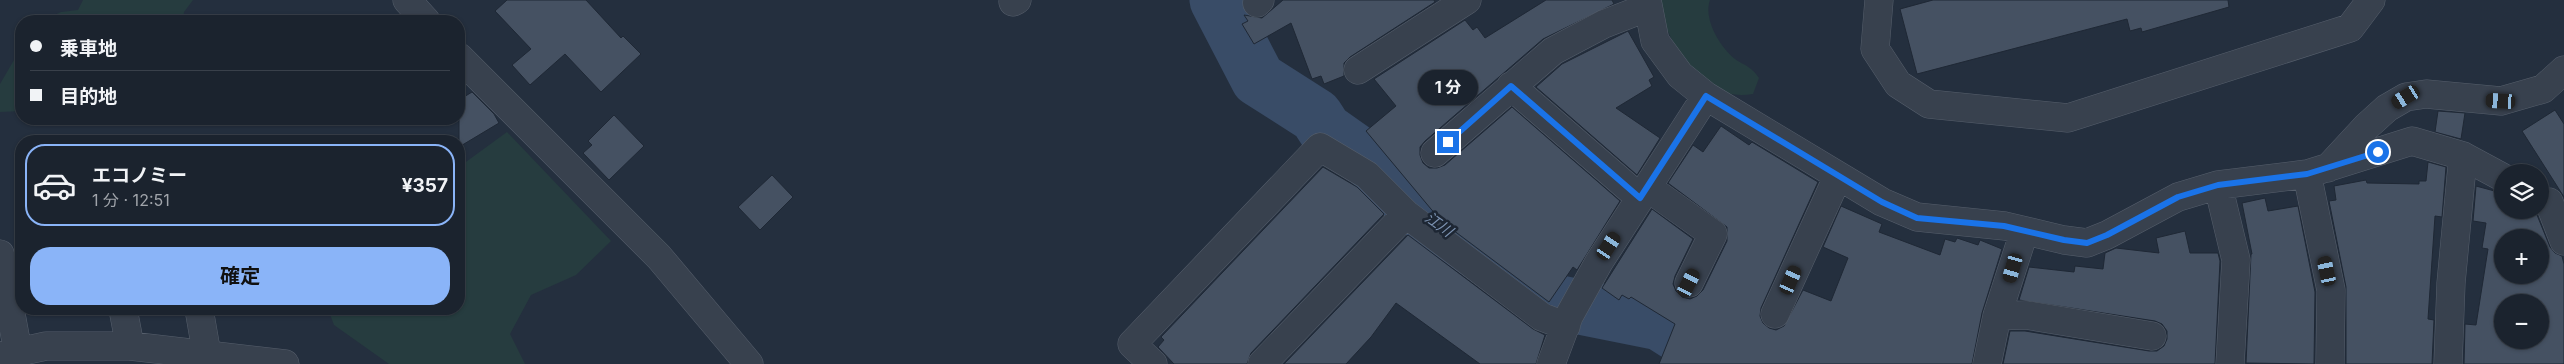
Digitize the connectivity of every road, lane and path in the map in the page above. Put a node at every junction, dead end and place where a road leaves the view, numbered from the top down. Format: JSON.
{"nodes":[{"id":1,"x":407,"y":0,"type":"edge"},
{"id":2,"x":1466,"y":0,"type":"edge"},
{"id":3,"x":1879,"y":0,"type":"edge"},
{"id":4,"x":2371,"y":0,"type":"edge"},
{"id":5,"x":1648,"y":4,"type":"edge"},
{"id":6,"x":421,"y":15,"type":"edge"},
{"id":7,"x":465,"y":64,"type":"edge"},
{"id":8,"x":1358,"y":70,"type":"dead end"},
{"id":9,"x":2564,"y":70,"type":"edge"},
{"id":10,"x":1511,"y":86,"type":"junction"},
{"id":11,"x":1706,"y":96,"type":"junction"},
{"id":12,"x":1435,"y":152,"type":"dead end"},
{"id":13,"x":2462,"y":156,"type":"junction"},
{"id":14,"x":2317,"y":171,"type":"junction"},
{"id":15,"x":2494,"y":173,"type":"edge"},
{"id":16,"x":1838,"y":176,"type":"junction"},
{"id":17,"x":2218,"y":185,"type":"junction"},
{"id":18,"x":1644,"y":193,"type":"junction"},
{"id":19,"x":2551,"y":197,"type":"edge"},
{"id":20,"x":1406,"y":214,"type":"junction"},
{"id":21,"x":2024,"y":232,"type":"junction"},
{"id":22,"x":2564,"y":241,"type":"edge"},
{"id":23,"x":0,"y":254,"type":"edge"},
{"id":24,"x":1689,"y":283,"type":"dead end"},
{"id":25,"x":1775,"y":314,"type":"dead end"},
{"id":26,"x":125,"y":315,"type":"edge"},
{"id":27,"x":200,"y":315,"type":"edge"},
{"id":28,"x":1997,"y":316,"type":"junction"},
{"id":29,"x":1566,"y":326,"type":"junction"},
{"id":30,"x":2152,"y":336,"type":"dead end"},
{"id":31,"x":130,"y":346,"type":"junction"},
{"id":32,"x":9,"y":354,"type":"edge"},
{"id":33,"x":208,"y":354,"type":"junction"},
{"id":34,"x":285,"y":364,"type":"edge"},
{"id":35,"x":749,"y":364,"type":"edge"},
{"id":36,"x":1153,"y":364,"type":"edge"},
{"id":37,"x":1262,"y":364,"type":"edge"},
{"id":38,"x":1550,"y":364,"type":"edge"},
{"id":39,"x":1987,"y":364,"type":"edge"},
{"id":40,"x":2230,"y":364,"type":"edge"},
{"id":41,"x":2330,"y":364,"type":"edge"},
{"id":42,"x":2448,"y":364,"type":"edge"}],
"edges":[{"from":1,"to":6,"type":"street"},
{"from":2,"to":8,"type":"street"},
{"from":3,"to":4,"type":"street"},
{"from":5,"to":10,"type":"street"},
{"from":5,"to":11,"type":"street"},
{"from":7,"to":35,"type":"street"},
{"from":9,"to":14,"type":"street"},
{"from":10,"to":12,"type":"street"},
{"from":10,"to":18,"type":"street"},
{"from":11,"to":16,"type":"street"},
{"from":11,"to":18,"type":"street"},
{"from":13,"to":14,"type":"street"},
{"from":13,"to":15,"type":"street"},
{"from":13,"to":42,"type":"street"},
{"from":14,"to":17,"type":"street"},
{"from":14,"to":41,"type":"street"},
{"from":16,"to":21,"type":"street"},
{"from":16,"to":25,"type":"street"},
{"from":17,"to":21,"type":"street"},
{"from":17,"to":40,"type":"street"},
{"from":18,"to":24,"type":"street"},
{"from":18,"to":29,"type":"street"},
{"from":19,"to":22,"type":"street"},
{"from":20,"to":29,"type":"street"},
{"from":20,"to":36,"type":"street"},
{"from":20,"to":37,"type":"street"},
{"from":21,"to":28,"type":"street"},
{"from":23,"to":32,"type":"street"},
{"from":26,"to":31,"type":"street"},
{"from":27,"to":33,"type":"street"},
{"from":28,"to":30,"type":"street"},
{"from":28,"to":39,"type":"street"},
{"from":29,"to":38,"type":"street"},
{"from":31,"to":32,"type":"street"},
{"from":31,"to":33,"type":"street"},
{"from":33,"to":34,"type":"street"}]}
